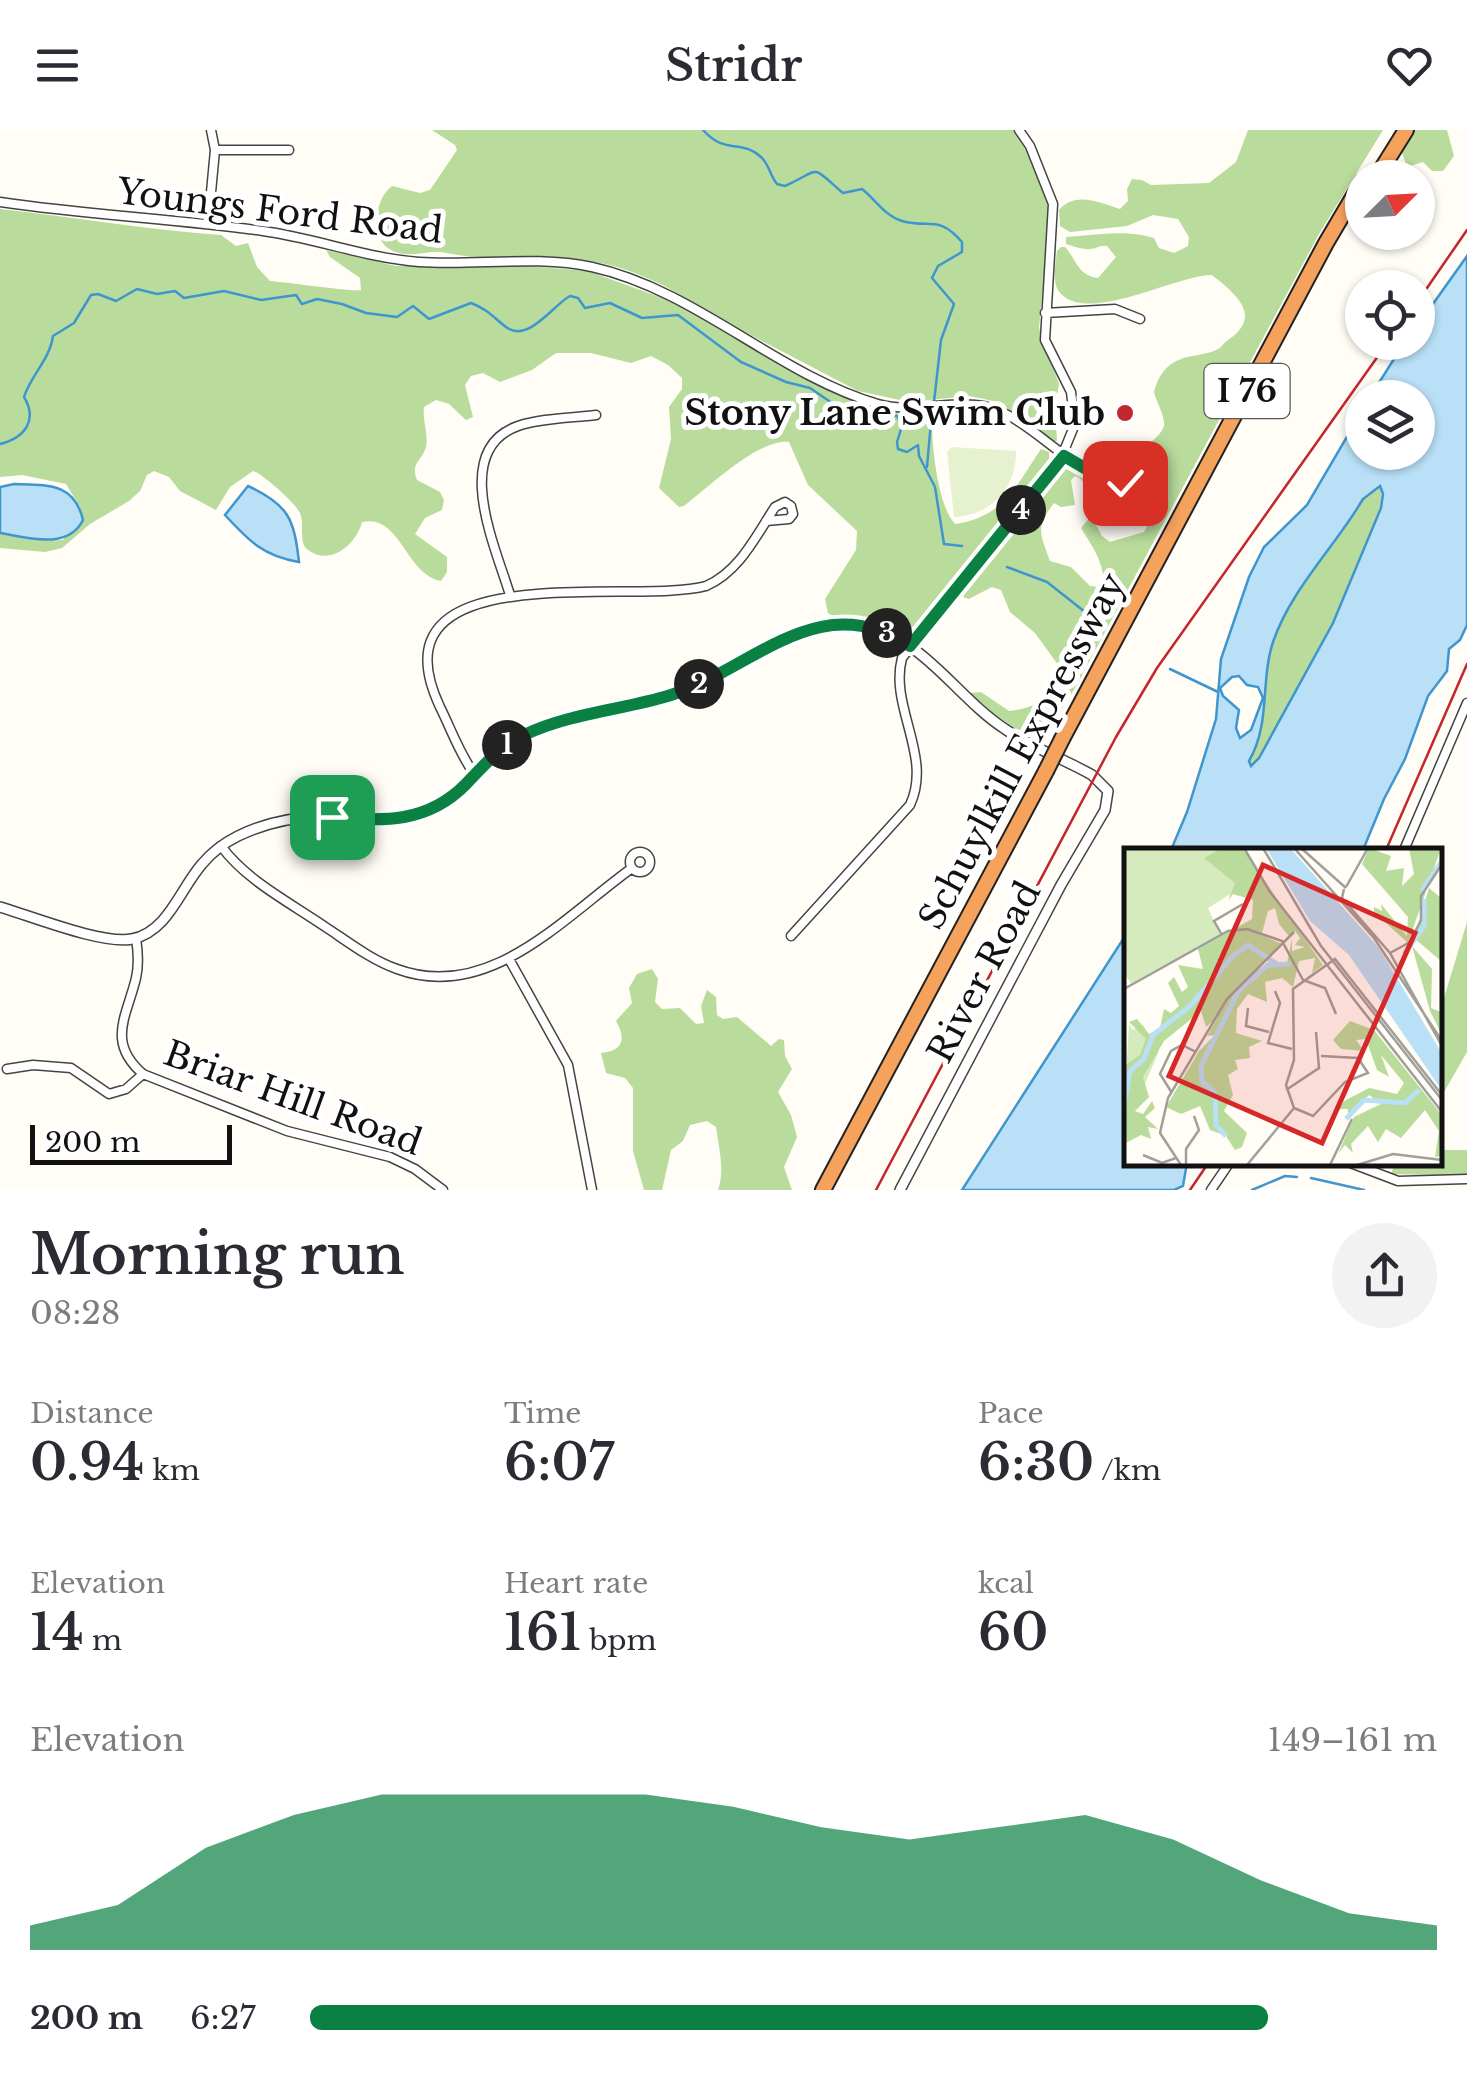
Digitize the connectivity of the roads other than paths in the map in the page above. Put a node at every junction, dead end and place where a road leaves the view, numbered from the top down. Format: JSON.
{"nodes":[{"id":1,"x":212,"y":130,"type":"edge"},
{"id":2,"x":1019,"y":130,"type":"edge"},
{"id":3,"x":1396,"y":130,"type":"edge"},
{"id":4,"x":1406,"y":130,"type":"edge"},
{"id":5,"x":216,"y":150,"type":"junction"},
{"id":6,"x":289,"y":150,"type":"dead end"},
{"id":7,"x":1377,"y":160,"type":"edge"},
{"id":8,"x":1387,"y":160,"type":"edge"},
{"id":9,"x":0,"y":202,"type":"edge"},
{"id":10,"x":1345,"y":212,"type":"edge"},
{"id":11,"x":208,"y":224,"type":"junction"},
{"id":12,"x":1345,"y":231,"type":"edge"},
{"id":13,"x":1045,"y":313,"type":"junction"},
{"id":14,"x":1140,"y":319,"type":"dead end"},
{"id":15,"x":596,"y":415,"type":"dead end"},
{"id":16,"x":1064,"y":456,"type":"junction"},
{"id":17,"x":1158,"y":479,"type":"dead end"},
{"id":18,"x":766,"y":521,"type":"dead end"},
{"id":19,"x":510,"y":595,"type":"junction"},
{"id":20,"x":1139,"y":603,"type":"junction"},
{"id":21,"x":910,"y":646,"type":"junction"},
{"id":22,"x":1467,"y":703,"type":"edge"},
{"id":23,"x":1050,"y":773,"type":"junction"},
{"id":24,"x":475,"y":775,"type":"junction"},
{"id":25,"x":221,"y":846,"type":"junction"},
{"id":26,"x":1405,"y":848,"type":"edge"},
{"id":27,"x":632,"y":868,"type":"dead end"},
{"id":28,"x":0,"y":906,"type":"edge"},
{"id":29,"x":790,"y":936,"type":"dead end"},
{"id":30,"x":136,"y":938,"type":"junction"},
{"id":31,"x":510,"y":959,"type":"junction"},
{"id":32,"x":8,"y":1069,"type":"dead end"},
{"id":33,"x":143,"y":1074,"type":"junction"},
{"id":34,"x":1228,"y":1165,"type":"edge"},
{"id":35,"x":1356,"y":1165,"type":"edge"},
{"id":36,"x":1467,"y":1180,"type":"edge"},
{"id":37,"x":444,"y":1190,"type":"edge"},
{"id":38,"x":592,"y":1190,"type":"edge"},
{"id":39,"x":822,"y":1190,"type":"edge"},
{"id":40,"x":833,"y":1190,"type":"edge"},
{"id":41,"x":900,"y":1190,"type":"edge"},
{"id":42,"x":1211,"y":1190,"type":"edge"}],
"edges":[{"from":1,"to":5,"type":"street"},
{"from":2,"to":13,"type":"street"},
{"from":3,"to":7,"type":"highway","name":"Schuylkill Expressway","number":"I 76"},
{"from":4,"to":8,"type":"highway"},
{"from":5,"to":6,"type":"street"},
{"from":5,"to":11,"type":"street"},
{"from":9,"to":11,"type":"street","name":"Youngs Ford Road"},
{"from":10,"to":20,"type":"highway","name":"Schuylkill Expressway","number":"I 76"},
{"from":11,"to":16,"type":"street","name":"Youngs Ford Road"},
{"from":12,"to":20,"type":"highway","name":"Schuylkill Expressway","number":"I 76"},
{"from":13,"to":14,"type":"street"},
{"from":13,"to":16,"type":"street"},
{"from":15,"to":19,"type":"street"},
{"from":16,"to":17,"type":"street","name":"Youngs Ford Road"},
{"from":16,"to":21,"type":"street"},
{"from":18,"to":19,"type":"street"},
{"from":19,"to":24,"type":"street"},
{"from":20,"to":23,"type":"highway","name":"Schuylkill Expressway","number":"I 76","bridge":true},
{"from":21,"to":24,"type":"street"},
{"from":21,"to":29,"type":"street"},
{"from":21,"to":41,"type":"street","name":"River Road"},
{"from":22,"to":26,"type":"street"},
{"from":23,"to":39,"type":"highway","name":"Schuylkill Expressway","number":"I 76"},
{"from":23,"to":40,"type":"highway","name":"Schuylkill Expressway","number":"I 76"},
{"from":24,"to":25,"type":"street"},
{"from":25,"to":30,"type":"street"},
{"from":25,"to":31,"type":"street"},
{"from":27,"to":31,"type":"street"},
{"from":28,"to":30,"type":"street"},
{"from":30,"to":33,"type":"street","name":"Briar Hill Road"},
{"from":31,"to":38,"type":"street"},
{"from":32,"to":33,"type":"street"},
{"from":33,"to":37,"type":"street","name":"Briar Hill Road"},
{"from":34,"to":42,"type":"street"},
{"from":35,"to":36,"type":"street"}]}
